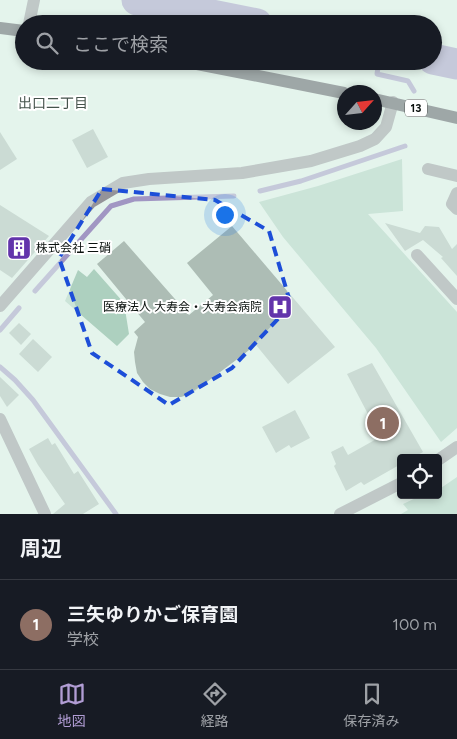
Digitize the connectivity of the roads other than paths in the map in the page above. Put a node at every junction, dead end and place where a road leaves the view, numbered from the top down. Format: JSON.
{"nodes":[{"id":1,"x":34,"y":0,"type":"edge"},
{"id":2,"x":31,"y":15,"type":"edge"},
{"id":3,"x":0,"y":28,"type":"edge"},
{"id":4,"x":15,"y":30,"type":"edge"},
{"id":5,"x":228,"y":70,"type":"edge"},
{"id":6,"x":337,"y":92,"type":"edge"},
{"id":7,"x":382,"y":100,"type":"edge"},
{"id":8,"x":393,"y":102,"type":"junction"},
{"id":9,"x":457,"y":118,"type":"edge"},
{"id":10,"x":428,"y":169,"type":"dead end"},
{"id":11,"x":457,"y":176,"type":"edge"},
{"id":12,"x":457,"y":193,"type":"edge"},
{"id":13,"x":457,"y":209,"type":"edge"},
{"id":14,"x":416,"y":255,"type":"dead end"},
{"id":15,"x":457,"y":299,"type":"edge"},
{"id":16,"x":0,"y":306,"type":"edge"},
{"id":17,"x":0,"y":419,"type":"edge"},
{"id":18,"x":457,"y":447,"type":"edge"},
{"id":19,"x":442,"y":457,"type":"edge"},
{"id":20,"x":397,"y":485,"type":"edge"},
{"id":21,"x":46,"y":514,"type":"edge"},
{"id":22,"x":340,"y":514,"type":"edge"}],
"edges":[{"from":1,"to":2,"type":"street"},
{"from":3,"to":4,"type":"main road"},
{"from":5,"to":6,"type":"main road"},
{"from":7,"to":8,"type":"main road","number":"13"},
{"from":8,"to":9,"type":"main road","number":"13"},
{"from":8,"to":16,"type":"street"},
{"from":10,"to":11,"type":"street"},
{"from":12,"to":13,"type":"street"},
{"from":14,"to":15,"type":"street"},
{"from":17,"to":21,"type":"street"},
{"from":18,"to":19,"type":"street"},
{"from":20,"to":22,"type":"street"}]}
